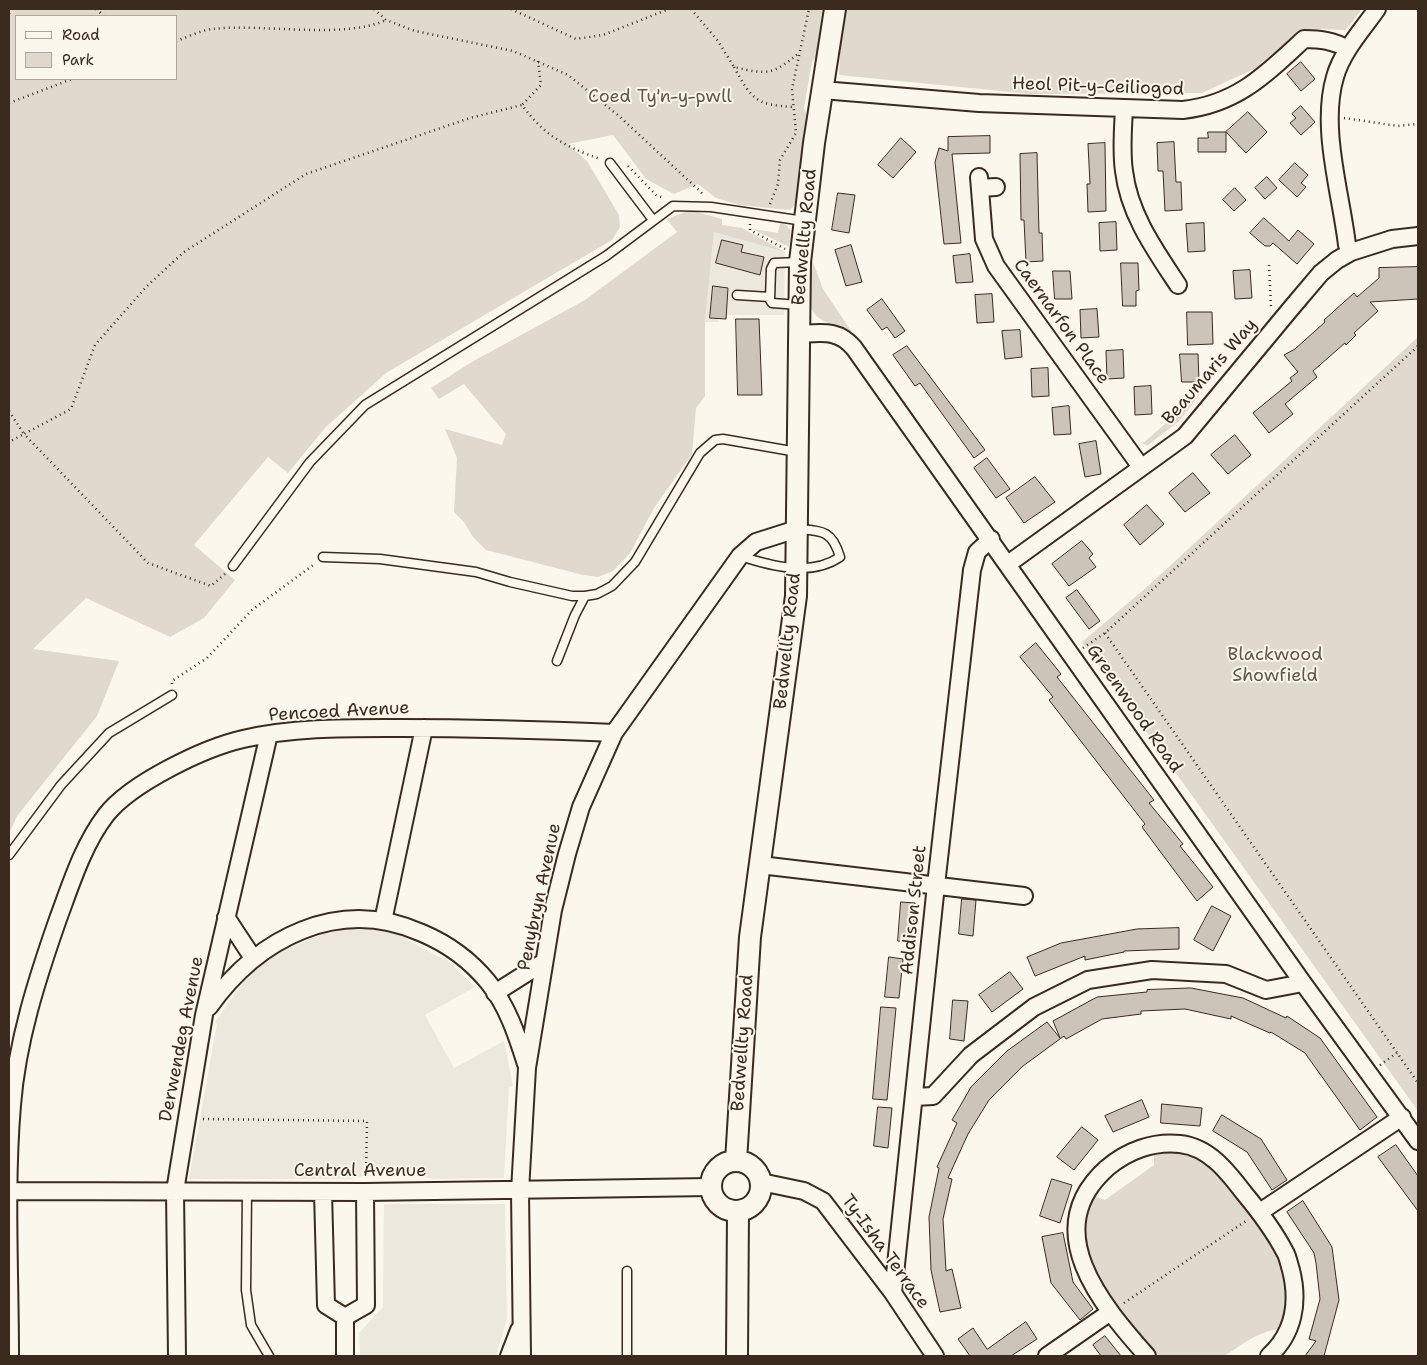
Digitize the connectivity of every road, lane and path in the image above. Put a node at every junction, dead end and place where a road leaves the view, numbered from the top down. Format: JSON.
{"nodes":[{"id":1,"x":11,"y":9,"type":"edge"},
{"id":2,"x":374,"y":9,"type":"edge"},
{"id":3,"x":511,"y":9,"type":"edge"},
{"id":4,"x":669,"y":9,"type":"edge"},
{"id":5,"x":691,"y":9,"type":"edge"},
{"id":6,"x":809,"y":9,"type":"edge"},
{"id":7,"x":835,"y":9,"type":"edge"},
{"id":8,"x":1377,"y":9,"type":"edge"},
{"id":9,"x":9,"y":14,"type":"edge"},
{"id":10,"x":386,"y":20,"type":"junction"},
{"id":11,"x":178,"y":40,"type":"edge"},
{"id":12,"x":1348,"y":49,"type":"junction"},
{"id":13,"x":800,"y":52,"type":"junction"},
{"id":14,"x":537,"y":60,"type":"junction"},
{"id":15,"x":734,"y":67,"type":"junction"},
{"id":16,"x":69,"y":80,"type":"edge"},
{"id":17,"x":822,"y":90,"type":"junction"},
{"id":18,"x":9,"y":104,"type":"edge"},
{"id":19,"x":522,"y":105,"type":"junction"},
{"id":20,"x":794,"y":108,"type":"junction"},
{"id":21,"x":1124,"y":109,"type":"junction"},
{"id":22,"x":1330,"y":118,"type":"junction"},
{"id":23,"x":1418,"y":124,"type":"edge"},
{"id":24,"x":610,"y":162,"type":"junction"},
{"id":25,"x":985,"y":184,"type":"dead end"},
{"id":26,"x":672,"y":199,"type":"dead end"},
{"id":27,"x":711,"y":207,"type":"junction"},
{"id":28,"x":750,"y":212,"type":"junction"},
{"id":29,"x":766,"y":215,"type":"junction"},
{"id":30,"x":653,"y":220,"type":"junction"},
{"id":31,"x":804,"y":221,"type":"junction"},
{"id":32,"x":1418,"y":236,"type":"edge"},
{"id":33,"x":1351,"y":252,"type":"junction"},
{"id":34,"x":800,"y":256,"type":"junction"},
{"id":35,"x":1270,"y":265,"type":"dead end"},
{"id":36,"x":1178,"y":285,"type":"dead end"},
{"id":37,"x":737,"y":295,"type":"dead end"},
{"id":38,"x":770,"y":297,"type":"junction"},
{"id":39,"x":799,"y":305,"type":"junction"},
{"id":40,"x":1282,"y":318,"type":"junction"},
{"id":41,"x":799,"y":334,"type":"junction"},
{"id":42,"x":1418,"y":346,"type":"edge"},
{"id":43,"x":9,"y":411,"type":"edge"},
{"id":44,"x":24,"y":434,"type":"junction"},
{"id":45,"x":9,"y":442,"type":"edge"},
{"id":46,"x":799,"y":452,"type":"junction"},
{"id":47,"x":1141,"y":467,"type":"junction"},
{"id":48,"x":797,"y":529,"type":"junction"},
{"id":49,"x":991,"y":539,"type":"junction"},
{"id":50,"x":740,"y":556,"type":"junction"},
{"id":51,"x":323,"y":557,"type":"joint"},
{"id":52,"x":1008,"y":564,"type":"junction"},
{"id":53,"x":233,"y":566,"type":"joint"},
{"id":54,"x":796,"y":568,"type":"junction"},
{"id":55,"x":585,"y":596,"type":"junction"},
{"id":56,"x":1105,"y":633,"type":"junction"},
{"id":57,"x":1082,"y":649,"type":"dead end"},
{"id":58,"x":557,"y":661,"type":"dead end"},
{"id":59,"x":172,"y":695,"type":"joint"},
{"id":60,"x":424,"y":728,"type":"junction"},
{"id":61,"x":614,"y":733,"type":"junction"},
{"id":62,"x":269,"y":734,"type":"junction"},
{"id":63,"x":9,"y":855,"type":"edge"},
{"id":64,"x":760,"y":865,"type":"junction"},
{"id":65,"x":936,"y":885,"type":"junction"},
{"id":66,"x":1024,"y":896,"type":"dead end"},
{"id":67,"x":226,"y":917,"type":"junction"},
{"id":68,"x":384,"y":921,"type":"junction"},
{"id":69,"x":254,"y":958,"type":"junction"},
{"id":70,"x":544,"y":962,"type":"junction"},
{"id":71,"x":1303,"y":983,"type":"junction"},
{"id":72,"x":495,"y":993,"type":"junction"},
{"id":73,"x":204,"y":1016,"type":"junction"},
{"id":74,"x":1398,"y":1053,"type":"junction"},
{"id":75,"x":1380,"y":1065,"type":"dead end"},
{"id":76,"x":527,"y":1068,"type":"junction"},
{"id":77,"x":1418,"y":1082,"type":"edge"},
{"id":78,"x":915,"y":1097,"type":"junction"},
{"id":79,"x":1402,"y":1117,"type":"junction"},
{"id":80,"x":187,"y":1119,"type":"junction"},
{"id":81,"x":1418,"y":1141,"type":"edge"},
{"id":82,"x":736,"y":1161,"type":"junction"},
{"id":83,"x":760,"y":1182,"type":"junction"},
{"id":84,"x":711,"y":1187,"type":"junction"},
{"id":85,"x":9,"y":1191,"type":"edge"},
{"id":86,"x":175,"y":1191,"type":"junction"},
{"id":87,"x":247,"y":1191,"type":"junction"},
{"id":88,"x":520,"y":1191,"type":"junction"},
{"id":89,"x":323,"y":1192,"type":"junction"},
{"id":90,"x":365,"y":1192,"type":"junction"},
{"id":91,"x":738,"y":1211,"type":"junction"},
{"id":92,"x":1260,"y":1212,"type":"junction"},
{"id":93,"x":627,"y":1271,"type":"dead end"},
{"id":94,"x":893,"y":1293,"type":"junction"},
{"id":95,"x":1109,"y":1313,"type":"junction"},
{"id":96,"x":345,"y":1317,"type":"junction"},
{"id":97,"x":523,"y":1322,"type":"junction"},
{"id":98,"x":10,"y":1356,"type":"edge"},
{"id":99,"x":177,"y":1356,"type":"edge"},
{"id":100,"x":269,"y":1356,"type":"edge"},
{"id":101,"x":345,"y":1356,"type":"edge"},
{"id":102,"x":509,"y":1356,"type":"edge"},
{"id":103,"x":522,"y":1356,"type":"edge"},
{"id":104,"x":627,"y":1356,"type":"edge"},
{"id":105,"x":737,"y":1356,"type":"edge"},
{"id":106,"x":935,"y":1356,"type":"edge"},
{"id":107,"x":1046,"y":1356,"type":"edge"},
{"id":108,"x":1147,"y":1356,"type":"edge"},
{"id":109,"x":1269,"y":1356,"type":"edge"}],
"edges":[{"from":1,"to":9,"type":"path"},
{"from":2,"to":10,"type":"path"},
{"from":3,"to":4,"type":"path"},
{"from":5,"to":15,"type":"path"},
{"from":6,"to":13,"type":"path"},
{"from":7,"to":17,"type":"street","name":"Bedwellty Road"},
{"from":8,"to":12,"type":"street"},
{"from":10,"to":11,"type":"path"},
{"from":10,"to":14,"type":"path"},
{"from":12,"to":21,"type":"street","name":"Heol Pit-y-Ceiliogod"},
{"from":12,"to":22,"type":"street"},
{"from":13,"to":15,"type":"path"},
{"from":13,"to":20,"type":"path"},
{"from":14,"to":19,"type":"path"},
{"from":14,"to":27,"type":"path"},
{"from":15,"to":20,"type":"path"},
{"from":16,"to":18,"type":"path"},
{"from":17,"to":21,"type":"street","name":"Heol Pit-y-Ceiliogod"},
{"from":17,"to":31,"type":"street","name":"Bedwellty Road"},
{"from":19,"to":24,"type":"path"},
{"from":19,"to":44,"type":"path"},
{"from":20,"to":29,"type":"path"},
{"from":21,"to":36,"type":"street"},
{"from":22,"to":23,"type":"path"},
{"from":22,"to":33,"type":"street"},
{"from":24,"to":26,"type":"path"},
{"from":24,"to":30,"type":"lane"},
{"from":25,"to":47,"type":"street","name":"Caernarfon Place"},
{"from":27,"to":28,"type":"lane"},
{"from":27,"to":30,"type":"lane"},
{"from":28,"to":29,"type":"lane"},
{"from":28,"to":34,"type":"path"},
{"from":29,"to":31,"type":"lane"},
{"from":30,"to":53,"type":"lane"},
{"from":31,"to":34,"type":"street","name":"Bedwellty Road"},
{"from":32,"to":33,"type":"street","name":"Beaumaris Way"},
{"from":33,"to":40,"type":"street","name":"Beaumaris Way"},
{"from":34,"to":38,"type":"lane"},
{"from":34,"to":39,"type":"street","name":"Bedwellty Road"},
{"from":35,"to":40,"type":"path"},
{"from":37,"to":38,"type":"lane"},
{"from":38,"to":39,"type":"lane"},
{"from":39,"to":41,"type":"street","name":"Bedwellty Road"},
{"from":40,"to":47,"type":"street","name":"Beaumaris Way"},
{"from":41,"to":46,"type":"street","name":"Bedwellty Road"},
{"from":41,"to":49,"type":"street","name":"Greenwood Road"},
{"from":42,"to":56,"type":"path"},
{"from":43,"to":44,"type":"path"},
{"from":44,"to":45,"type":"path"},
{"from":44,"to":53,"type":"path"},
{"from":46,"to":48,"type":"street","name":"Bedwellty Road"},
{"from":46,"to":55,"type":"lane"},
{"from":47,"to":52,"type":"street","name":"Beaumaris Way"},
{"from":48,"to":50,"type":"street","name":"Penybryn Avenue"},
{"from":48,"to":54,"type":"street","name":"Bedwellty Road"},
{"from":48,"to":54,"type":"lane"},
{"from":49,"to":52,"type":"street","name":"Greenwood Road"},
{"from":49,"to":65,"type":"street","name":"Addison Street"},
{"from":50,"to":54,"type":"lane"},
{"from":50,"to":61,"type":"street","name":"Penybryn Avenue"},
{"from":51,"to":55,"type":"lane"},
{"from":51,"to":59,"type":"path"},
{"from":52,"to":71,"type":"street","name":"Greenwood Road"},
{"from":54,"to":64,"type":"street","name":"Bedwellty Road"},
{"from":55,"to":58,"type":"lane"},
{"from":56,"to":57,"type":"path"},
{"from":56,"to":74,"type":"path"},
{"from":59,"to":63,"type":"lane"},
{"from":60,"to":61,"type":"street","name":"Pencoed Avenue"},
{"from":60,"to":62,"type":"street","name":"Pencoed Avenue"},
{"from":60,"to":68,"type":"street"},
{"from":61,"to":70,"type":"street","name":"Penybryn Avenue"},
{"from":62,"to":67,"type":"street","name":"Derwendeg Avenue"},
{"from":62,"to":85,"type":"street","name":"Pencoed Avenue"},
{"from":64,"to":65,"type":"street"},
{"from":64,"to":82,"type":"street","name":"Bedwellty Road"},
{"from":65,"to":66,"type":"street"},
{"from":65,"to":78,"type":"street","name":"Addison Street"},
{"from":67,"to":69,"type":"street"},
{"from":67,"to":73,"type":"street","name":"Derwendeg Avenue"},
{"from":68,"to":69,"type":"street"},
{"from":68,"to":72,"type":"street"},
{"from":69,"to":73,"type":"street"},
{"from":70,"to":72,"type":"street"},
{"from":70,"to":76,"type":"street","name":"Penybryn Avenue"},
{"from":71,"to":78,"type":"street"},
{"from":71,"to":79,"type":"street","name":"Greenwood Road"},
{"from":72,"to":76,"type":"street"},
{"from":73,"to":80,"type":"street","name":"Derwendeg Avenue"},
{"from":74,"to":75,"type":"path"},
{"from":74,"to":77,"type":"path"},
{"from":76,"to":88,"type":"street","name":"Penybryn Avenue"},
{"from":78,"to":94,"type":"street","name":"Addison Street"},
{"from":79,"to":81,"type":"street","name":"Greenwood Road"},
{"from":79,"to":92,"type":"street"},
{"from":80,"to":86,"type":"street","name":"Derwendeg Avenue"},
{"from":80,"to":90,"type":"path"},
{"from":82,"to":83,"type":"street"},
{"from":82,"to":84,"type":"street"},
{"from":83,"to":91,"type":"street"},
{"from":83,"to":94,"type":"street","name":"Ty-Isha Terrace"},
{"from":84,"to":88,"type":"street","name":"Central Avenue"},
{"from":84,"to":91,"type":"street"},
{"from":85,"to":86,"type":"street","name":"Central Avenue"},
{"from":85,"to":98,"type":"street","name":"Pencoed Avenue"},
{"from":86,"to":87,"type":"street","name":"Central Avenue"},
{"from":86,"to":99,"type":"street","name":"Derwendeg Avenue"},
{"from":87,"to":89,"type":"street","name":"Central Avenue"},
{"from":87,"to":100,"type":"lane"},
{"from":88,"to":90,"type":"street","name":"Central Avenue"},
{"from":88,"to":97,"type":"street","name":"Penybryn Avenue"},
{"from":89,"to":90,"type":"street","name":"Central Avenue"},
{"from":89,"to":96,"type":"street"},
{"from":90,"to":96,"type":"street"},
{"from":91,"to":105,"type":"street"},
{"from":92,"to":95,"type":"path"},
{"from":92,"to":95,"type":"street"},
{"from":92,"to":109,"type":"street"},
{"from":93,"to":104,"type":"lane"},
{"from":94,"to":106,"type":"street","name":"Ty-Isha Terrace"},
{"from":95,"to":107,"type":"street"},
{"from":95,"to":108,"type":"street"},
{"from":96,"to":101,"type":"street"},
{"from":97,"to":102,"type":"street"},
{"from":97,"to":103,"type":"street","name":"Penybryn Avenue"}]}
